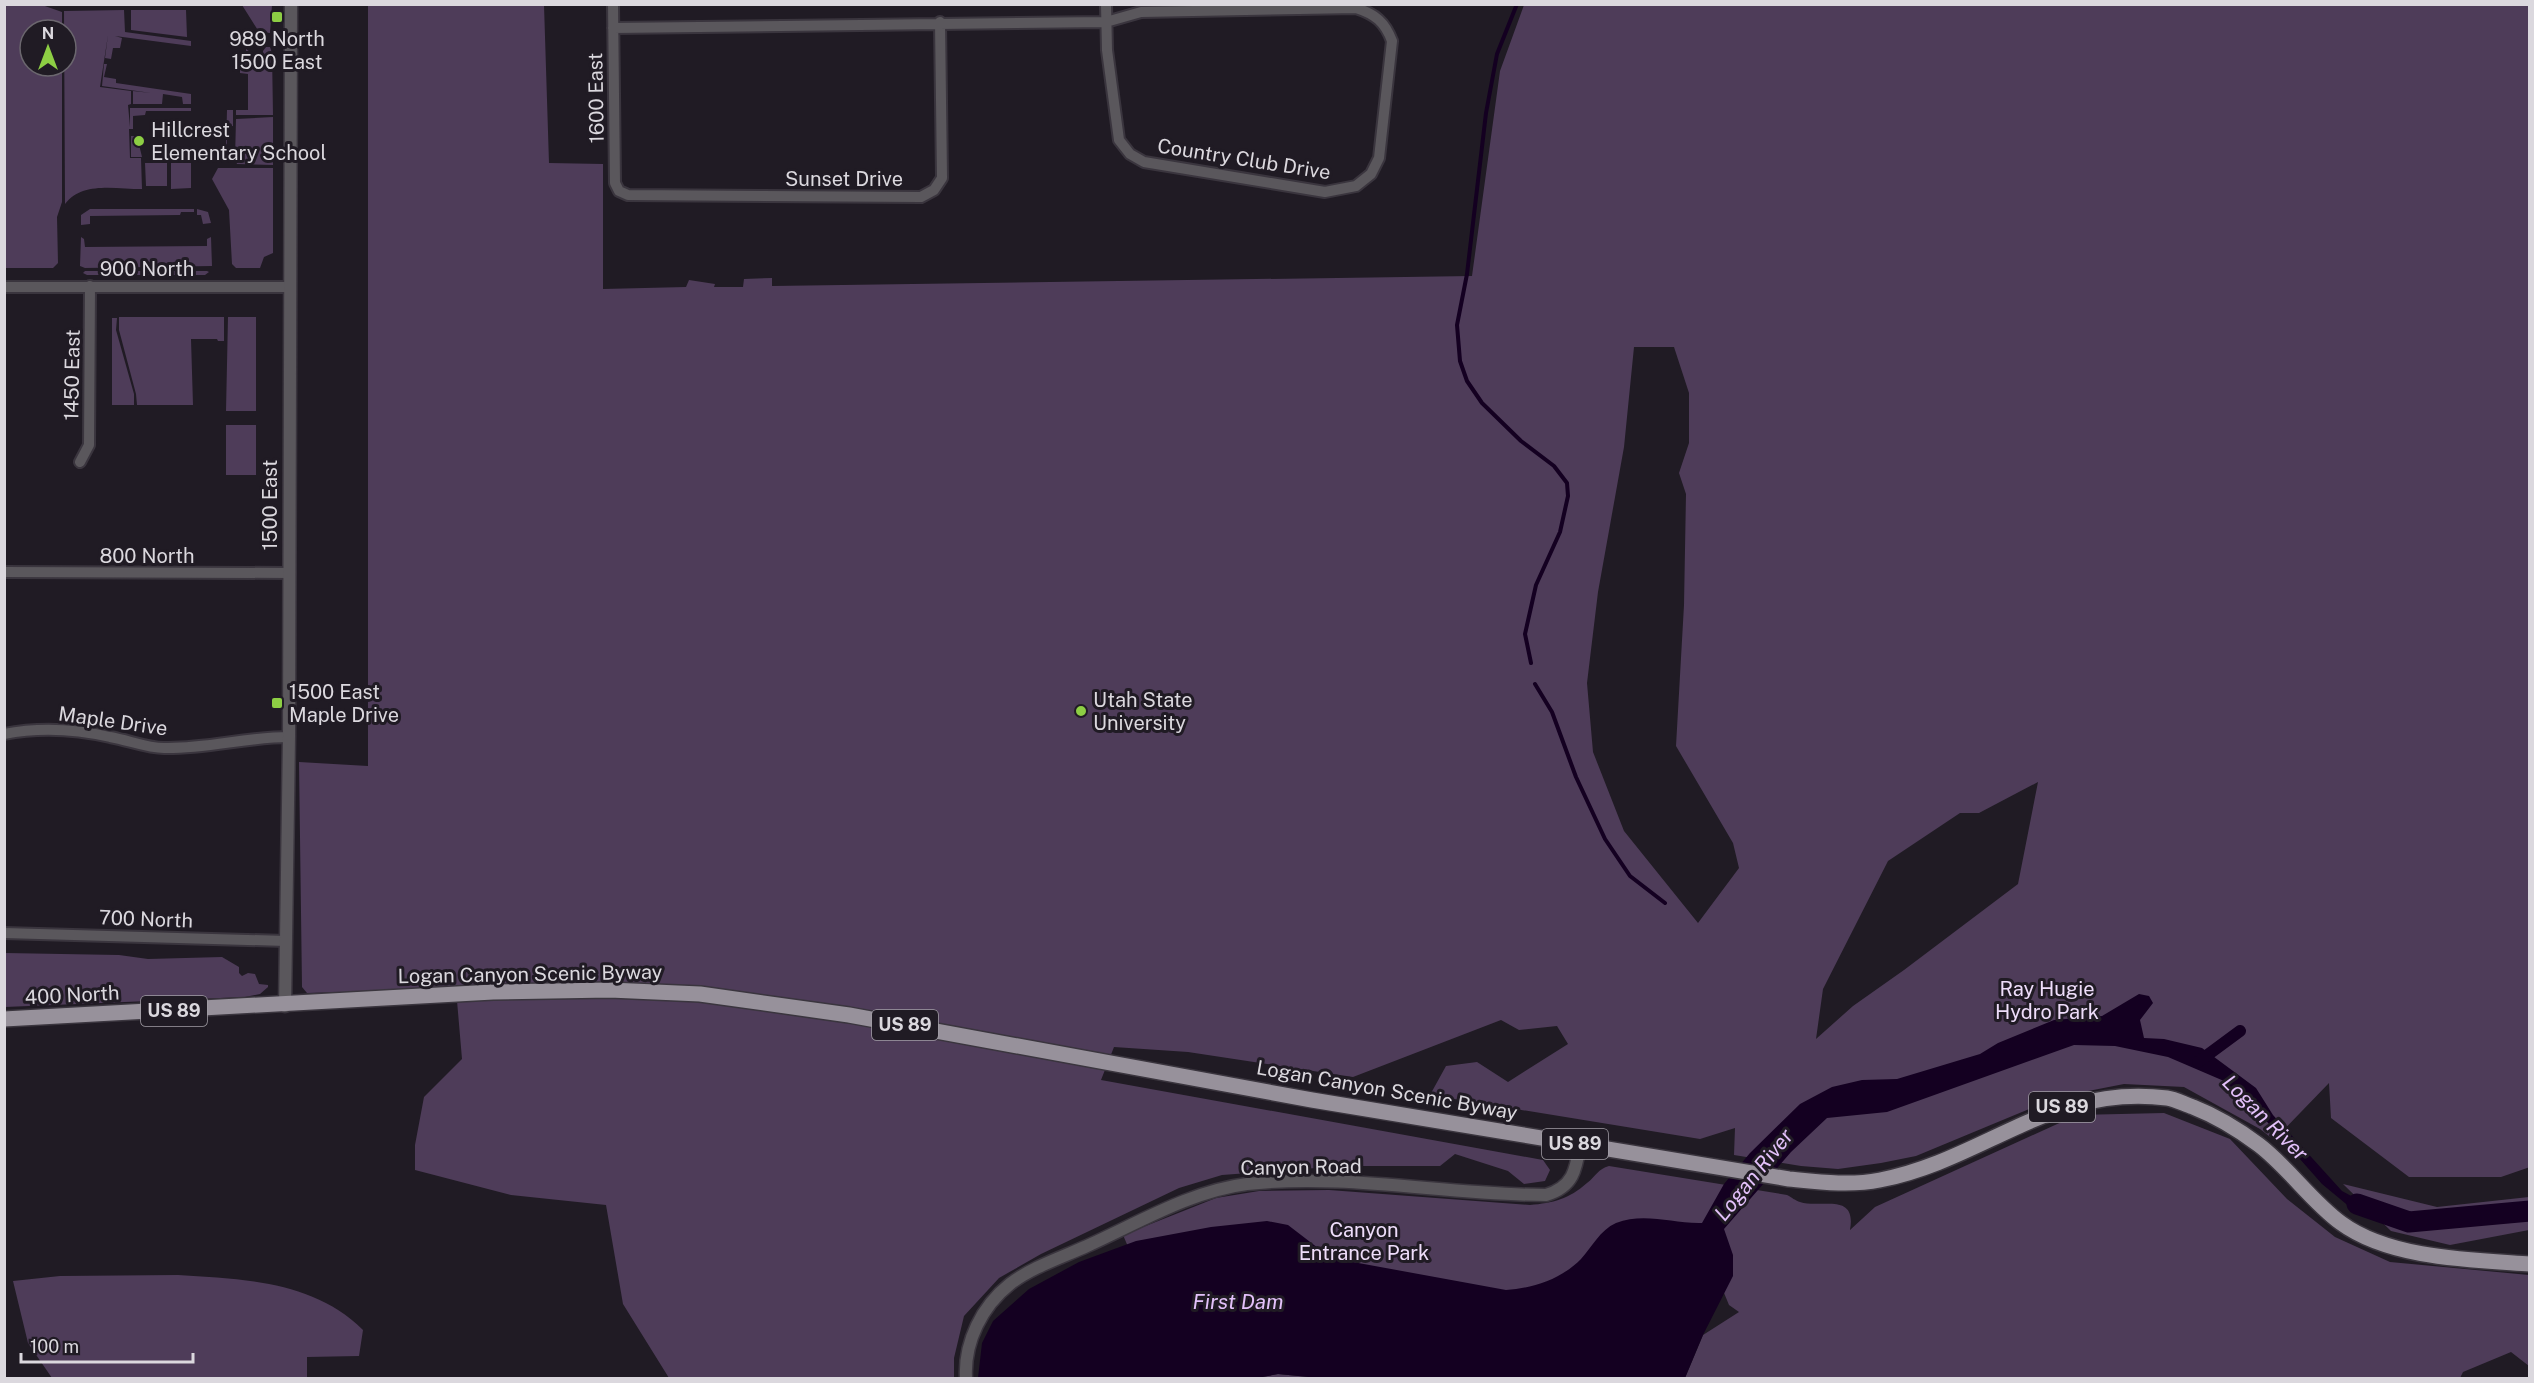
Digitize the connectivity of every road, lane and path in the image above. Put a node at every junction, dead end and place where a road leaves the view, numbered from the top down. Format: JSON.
{"nodes":[{"id":1,"x":291,"y":4,"type":"edge"},
{"id":2,"x":613,"y":4,"type":"edge"},
{"id":3,"x":1106,"y":4,"type":"edge"},
{"id":4,"x":940,"y":22,"type":"junction"},
{"id":5,"x":1106,"y":22,"type":"junction"},
{"id":6,"x":613,"y":28,"type":"junction"},
{"id":7,"x":619,"y":191,"type":"joint"},
{"id":8,"x":90,"y":286,"type":"junction"},
{"id":9,"x":289,"y":287,"type":"junction"},
{"id":10,"x":4,"y":288,"type":"edge"},
{"id":11,"x":80,"y":462,"type":"dead end"},
{"id":12,"x":4,"y":572,"type":"edge"},
{"id":13,"x":290,"y":573,"type":"junction"},
{"id":14,"x":4,"y":734,"type":"edge"},
{"id":15,"x":289,"y":737,"type":"junction"},
{"id":16,"x":4,"y":933,"type":"edge"},
{"id":17,"x":286,"y":941,"type":"junction"},
{"id":18,"x":285,"y":1006,"type":"junction"},
{"id":19,"x":4,"y":1019,"type":"edge"},
{"id":20,"x":1580,"y":1145,"type":"junction"},
{"id":21,"x":2529,"y":1264,"type":"edge"},
{"id":22,"x":966,"y":1378,"type":"edge"}],
"edges":[{"from":1,"to":9,"type":"street","name":"1500 East"},
{"from":2,"to":6,"type":"street","name":"1600 East"},
{"from":3,"to":5,"type":"street","name":"Country Club Drive"},
{"from":4,"to":5,"type":"street"},
{"from":4,"to":6,"type":"street"},
{"from":4,"to":7,"type":"street","name":"Sunset Drive"},
{"from":5,"to":5,"type":"street","name":"Country Club Drive"},
{"from":6,"to":7,"type":"street","name":"1600 East"},
{"from":8,"to":9,"type":"street","name":"900 North"},
{"from":8,"to":10,"type":"street","name":"900 North"},
{"from":8,"to":11,"type":"street","name":"1450 East"},
{"from":9,"to":13,"type":"street","name":"1500 East"},
{"from":12,"to":13,"type":"street","name":"800 North"},
{"from":13,"to":15,"type":"street","name":"1500 East"},
{"from":14,"to":15,"type":"street","name":"Maple Drive"},
{"from":15,"to":17,"type":"street","name":"1500 East"},
{"from":16,"to":17,"type":"street","name":"700 North"},
{"from":17,"to":18,"type":"street","name":"1500 East"},
{"from":18,"to":19,"type":"main road","name":"400 North","number":"US 89"},
{"from":18,"to":20,"type":"main road","name":"Logan Canyon Scenic Byway","number":"US 89"},
{"from":20,"to":21,"type":"main road","name":"Logan Canyon Scenic Byway","number":"US 89"},
{"from":20,"to":22,"type":"street","name":"Canyon Road"}]}
